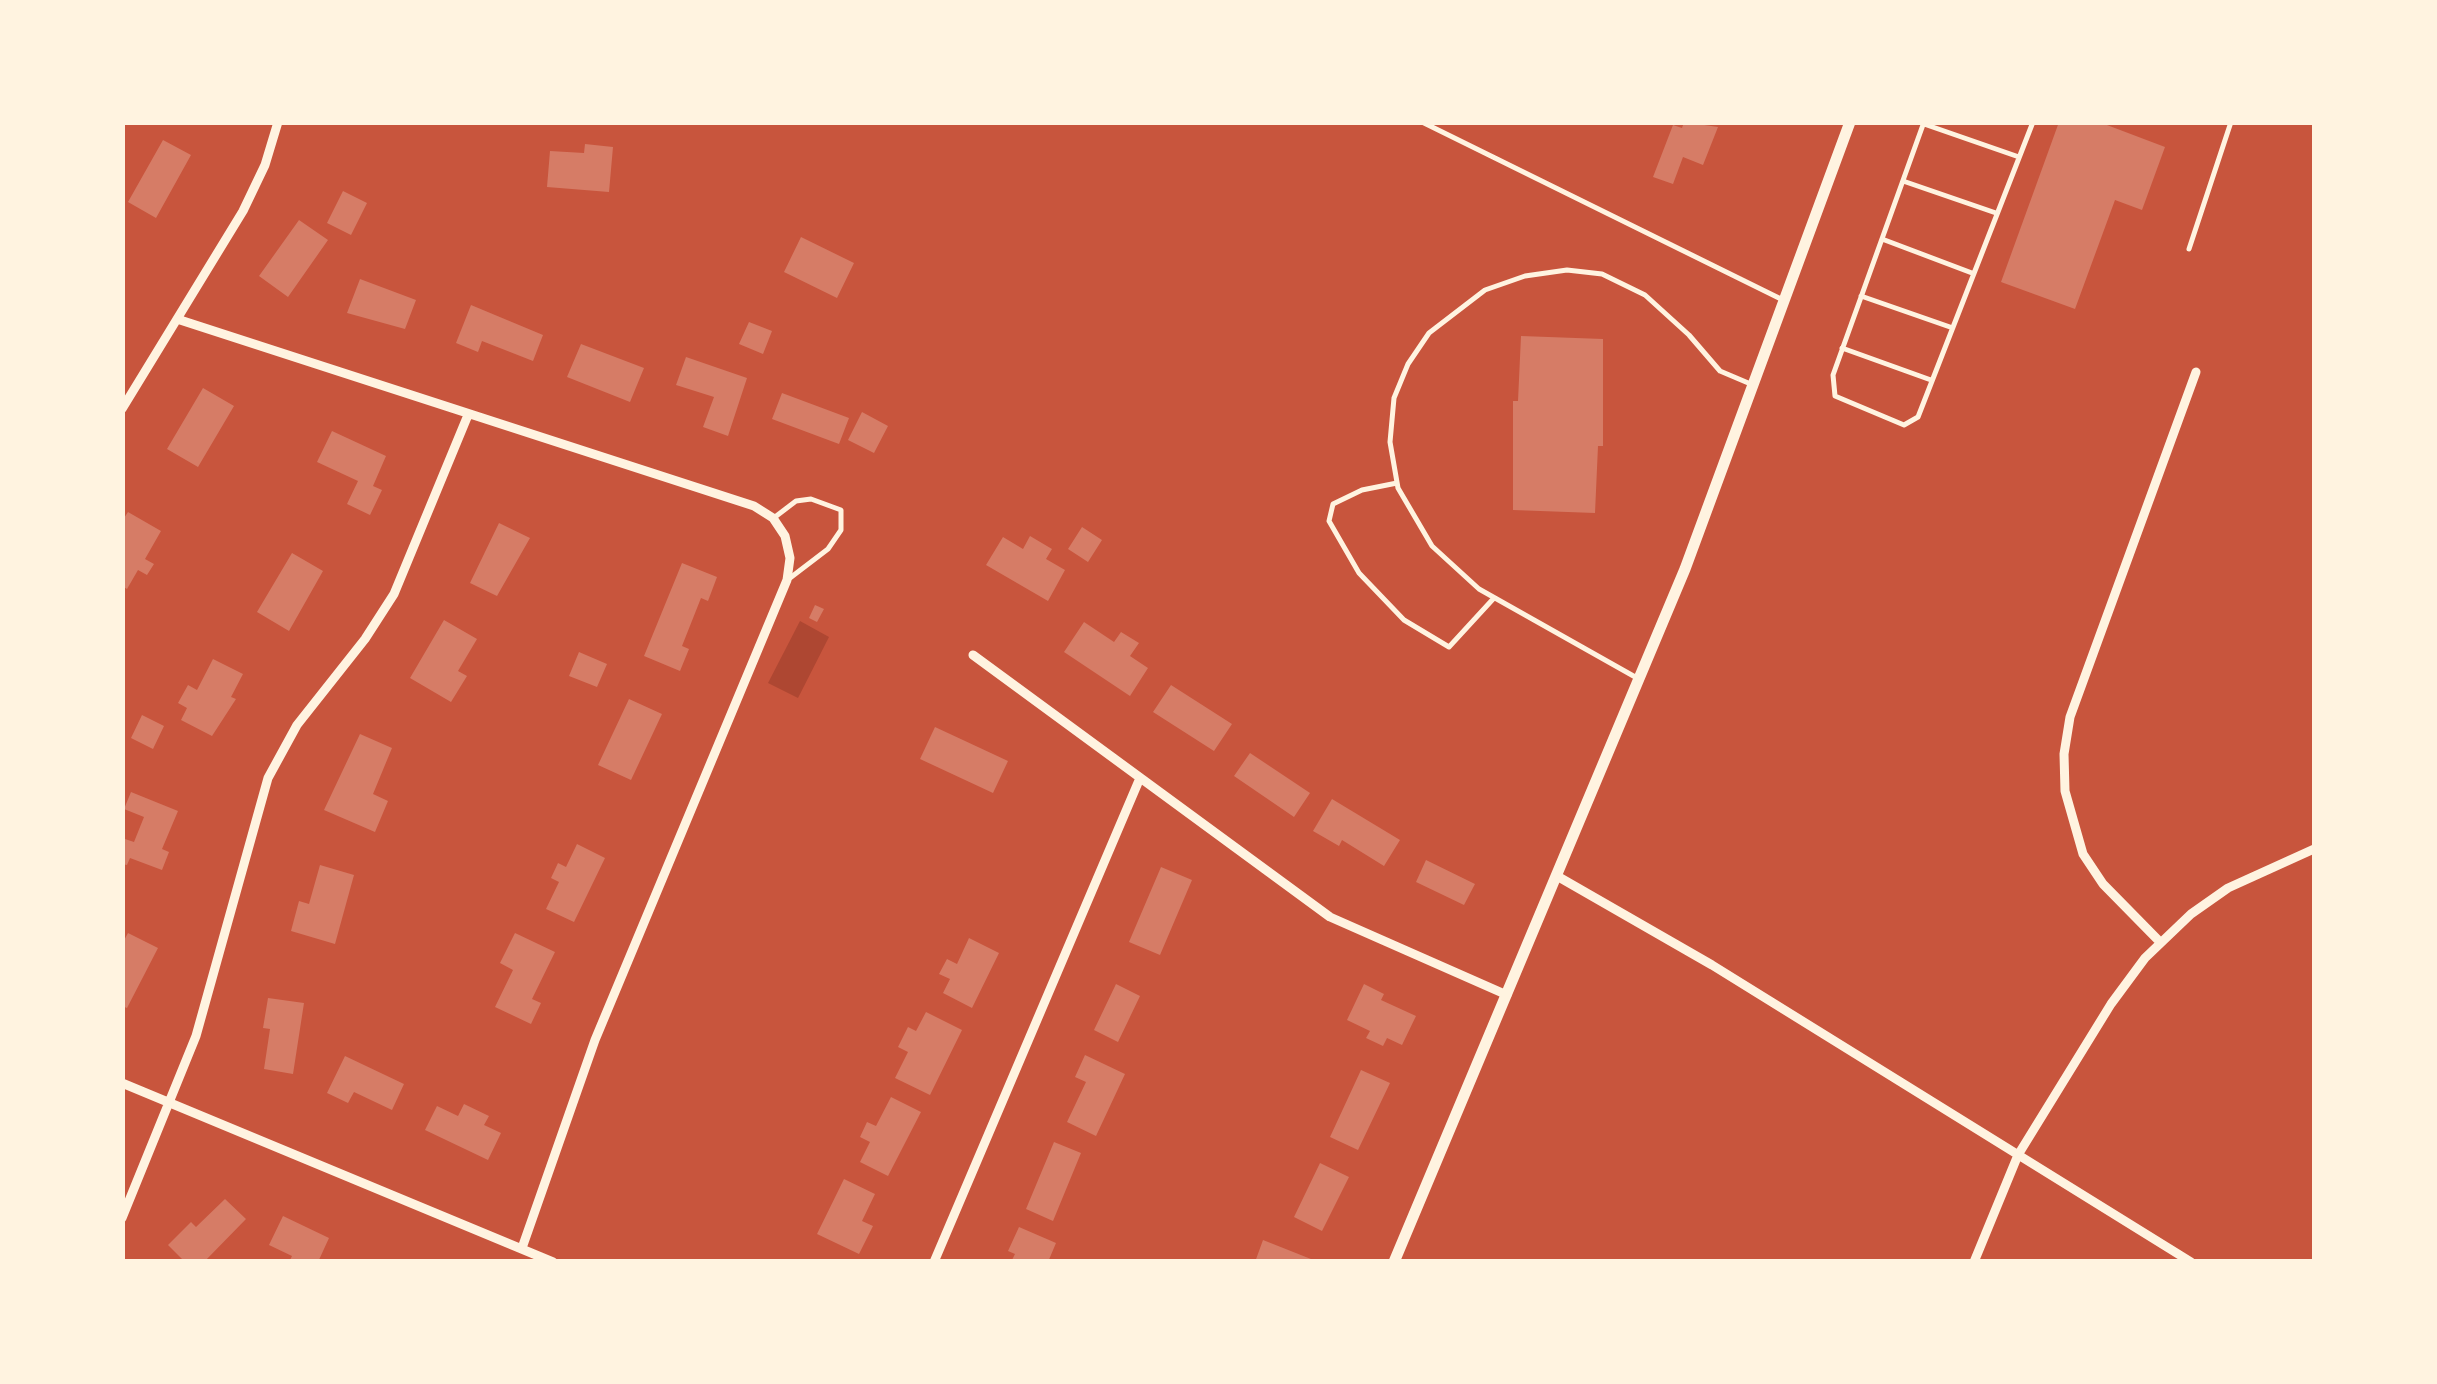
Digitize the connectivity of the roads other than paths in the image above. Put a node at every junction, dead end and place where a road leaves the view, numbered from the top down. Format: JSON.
{"nodes":[{"id":1,"x":278,"y":122,"type":"edge"},
{"id":2,"x":1422,"y":122,"type":"edge"},
{"id":3,"x":1850,"y":122,"type":"edge"},
{"id":4,"x":2032,"y":122,"type":"edge"},
{"id":5,"x":2231,"y":122,"type":"edge"},
{"id":6,"x":1924,"y":123,"type":"edge"},
{"id":7,"x":2019,"y":157,"type":"junction"},
{"id":8,"x":1903,"y":181,"type":"junction"},
{"id":9,"x":1996,"y":213,"type":"junction"},
{"id":10,"x":1882,"y":239,"type":"junction"},
{"id":11,"x":2189,"y":249,"type":"dead end"},
{"id":12,"x":1972,"y":273,"type":"junction"},
{"id":13,"x":1861,"y":296,"type":"junction"},
{"id":14,"x":1785,"y":301,"type":"junction"},
{"id":15,"x":177,"y":320,"type":"junction"},
{"id":16,"x":1950,"y":327,"type":"junction"},
{"id":17,"x":1842,"y":348,"type":"junction"},
{"id":18,"x":2196,"y":372,"type":"dead end"},
{"id":19,"x":1931,"y":380,"type":"junction"},
{"id":20,"x":1754,"y":385,"type":"junction"},
{"id":21,"x":122,"y":409,"type":"edge"},
{"id":22,"x":468,"y":415,"type":"junction"},
{"id":23,"x":1397,"y":483,"type":"junction"},
{"id":24,"x":773,"y":518,"type":"junction"},
{"id":25,"x":788,"y":580,"type":"junction"},
{"id":26,"x":1494,"y":598,"type":"junction"},
{"id":27,"x":973,"y":656,"type":"dead end"},
{"id":28,"x":1639,"y":679,"type":"junction"},
{"id":29,"x":1140,"y":778,"type":"junction"},
{"id":30,"x":2314,"y":849,"type":"edge"},
{"id":31,"x":1557,"y":876,"type":"junction"},
{"id":32,"x":2160,"y":942,"type":"junction"},
{"id":33,"x":1506,"y":995,"type":"junction"},
{"id":34,"x":122,"y":1083,"type":"edge"},
{"id":35,"x":171,"y":1103,"type":"junction"},
{"id":36,"x":2018,"y":1156,"type":"junction"},
{"id":37,"x":122,"y":1218,"type":"edge"},
{"id":38,"x":522,"y":1248,"type":"junction"},
{"id":39,"x":554,"y":1262,"type":"edge"},
{"id":40,"x":934,"y":1262,"type":"edge"},
{"id":41,"x":1394,"y":1262,"type":"edge"},
{"id":42,"x":1974,"y":1262,"type":"edge"},
{"id":43,"x":2191,"y":1262,"type":"edge"}],
"edges":[{"from":1,"to":15,"type":"street"},
{"from":2,"to":14,"type":"lane"},
{"from":3,"to":14,"type":"street"},
{"from":4,"to":7,"type":"lane"},
{"from":5,"to":11,"type":"lane"},
{"from":6,"to":7,"type":"lane"},
{"from":6,"to":8,"type":"lane"},
{"from":7,"to":9,"type":"lane"},
{"from":8,"to":9,"type":"lane"},
{"from":8,"to":10,"type":"lane"},
{"from":9,"to":12,"type":"lane"},
{"from":10,"to":12,"type":"lane"},
{"from":10,"to":13,"type":"lane"},
{"from":12,"to":16,"type":"lane"},
{"from":13,"to":16,"type":"lane"},
{"from":13,"to":17,"type":"lane"},
{"from":14,"to":20,"type":"street"},
{"from":15,"to":21,"type":"street"},
{"from":15,"to":22,"type":"street"},
{"from":16,"to":19,"type":"lane"},
{"from":17,"to":19,"type":"lane"},
{"from":17,"to":19,"type":"lane"},
{"from":18,"to":32,"type":"street"},
{"from":20,"to":23,"type":"lane"},
{"from":20,"to":28,"type":"street"},
{"from":22,"to":24,"type":"street"},
{"from":22,"to":35,"type":"street"},
{"from":23,"to":26,"type":"lane"},
{"from":23,"to":26,"type":"lane"},
{"from":24,"to":25,"type":"street"},
{"from":24,"to":25,"type":"lane"},
{"from":25,"to":38,"type":"street"},
{"from":26,"to":28,"type":"lane"},
{"from":27,"to":29,"type":"street"},
{"from":28,"to":31,"type":"street"},
{"from":29,"to":33,"type":"street"},
{"from":29,"to":40,"type":"street"},
{"from":30,"to":32,"type":"street"},
{"from":31,"to":33,"type":"street"},
{"from":31,"to":36,"type":"street"},
{"from":32,"to":36,"type":"street"},
{"from":33,"to":41,"type":"street"},
{"from":34,"to":35,"type":"street"},
{"from":35,"to":37,"type":"street"},
{"from":35,"to":38,"type":"street"},
{"from":36,"to":42,"type":"street"},
{"from":36,"to":43,"type":"street"},
{"from":38,"to":39,"type":"street"}]}
